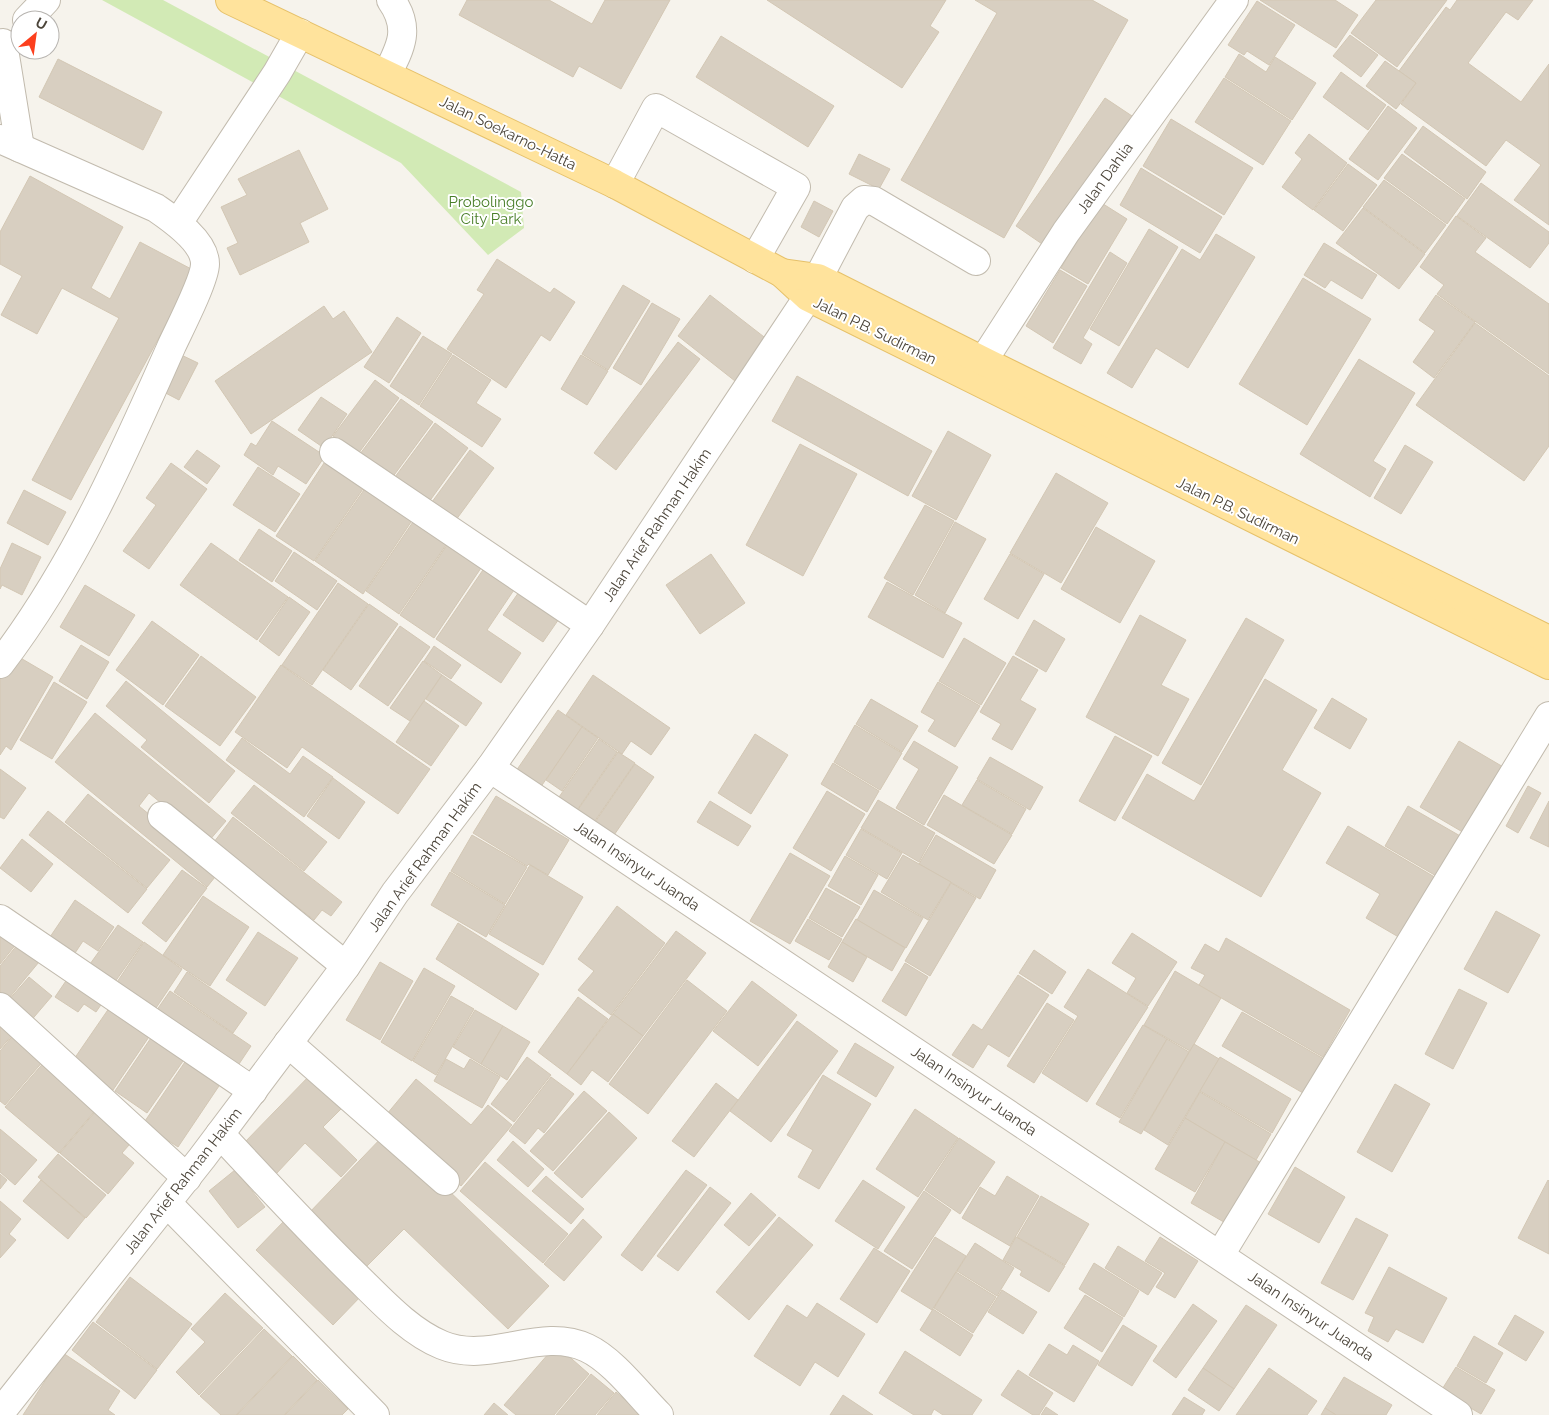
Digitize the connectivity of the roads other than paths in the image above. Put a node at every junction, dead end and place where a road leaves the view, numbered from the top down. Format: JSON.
{"nodes":[{"id":1,"x":46,"y":0,"type":"edge"},
{"id":2,"x":230,"y":0,"type":"edge"},
{"id":3,"x":391,"y":0,"type":"edge"},
{"id":4,"x":1234,"y":0,"type":"edge"},
{"id":5,"x":36,"y":10,"type":"edge"},
{"id":6,"x":300,"y":33,"type":"junction"},
{"id":7,"x":8,"y":38,"type":"edge"},
{"id":8,"x":387,"y":74,"type":"junction"},
{"id":9,"x":10,"y":144,"type":"edge"},
{"id":10,"x":615,"y":184,"type":"junction"},
{"id":11,"x":178,"y":223,"type":"junction"},
{"id":12,"x":755,"y":259,"type":"junction"},
{"id":13,"x":976,"y":261,"type":"dead end"},
{"id":14,"x":782,"y":273,"type":"joint"},
{"id":15,"x":813,"y":288,"type":"junction"},
{"id":16,"x":983,"y":361,"type":"junction"},
{"id":17,"x":334,"y":452,"type":"dead end"},
{"id":18,"x":590,"y":625,"type":"junction"},
{"id":19,"x":1549,"y":640,"type":"edge"},
{"id":20,"x":0,"y":664,"type":"edge"},
{"id":21,"x":1549,"y":665,"type":"edge"},
{"id":22,"x":1549,"y":716,"type":"edge"},
{"id":23,"x":490,"y":768,"type":"junction"},
{"id":24,"x":162,"y":816,"type":"dead end"},
{"id":25,"x":0,"y":919,"type":"edge"},
{"id":26,"x":346,"y":966,"type":"junction"},
{"id":27,"x":0,"y":1007,"type":"edge"},
{"id":28,"x":288,"y":1044,"type":"junction"},
{"id":29,"x":253,"y":1091,"type":"junction"},
{"id":30,"x":220,"y":1134,"type":"junction"},
{"id":31,"x":192,"y":1171,"type":"junction"},
{"id":32,"x":445,"y":1181,"type":"dead end"},
{"id":33,"x":167,"y":1203,"type":"junction"},
{"id":34,"x":1220,"y":1255,"type":"junction"},
{"id":35,"x":0,"y":1413,"type":"edge"},
{"id":36,"x":375,"y":1415,"type":"edge"},
{"id":37,"x":659,"y":1415,"type":"edge"},
{"id":38,"x":1458,"y":1415,"type":"edge"}],
"edges":[{"from":1,"to":5,"type":"street"},
{"from":2,"to":6,"type":"main road","name":"Jalan Soekarno-Hatta"},
{"from":3,"to":8,"type":"street"},
{"from":4,"to":16,"type":"street","name":"Jalan Dahlia"},
{"from":6,"to":8,"type":"main road","name":"Jalan Soekarno-Hatta"},
{"from":6,"to":11,"type":"street"},
{"from":7,"to":9,"type":"street"},
{"from":8,"to":10,"type":"main road","name":"Jalan Soekarno-Hatta"},
{"from":9,"to":11,"type":"street"},
{"from":10,"to":12,"type":"main road","name":"Jalan Soekarno-Hatta"},
{"from":10,"to":12,"type":"street"},
{"from":11,"to":20,"type":"street"},
{"from":12,"to":14,"type":"main road","name":"Jalan Soekarno-Hatta"},
{"from":13,"to":15,"type":"street","name":"Jalan Arief Rahman Hakim"},
{"from":14,"to":15,"type":"main road","name":"Jalan P.B. Sudirman"},
{"from":15,"to":16,"type":"main road","name":"Jalan P.B. Sudirman"},
{"from":15,"to":18,"type":"street","name":"Jalan Arief Rahman Hakim"},
{"from":15,"to":21,"type":"main road","name":"Jalan P.B. Sudirman"},
{"from":16,"to":19,"type":"main road","name":"Jalan P.B. Sudirman"},
{"from":17,"to":18,"type":"street"},
{"from":18,"to":23,"type":"street","name":"Jalan Arief Rahman Hakim"},
{"from":22,"to":34,"type":"street"},
{"from":23,"to":26,"type":"street","name":"Jalan Arief Rahman Hakim"},
{"from":23,"to":34,"type":"street","name":"Jalan Insinyur Juanda"},
{"from":24,"to":26,"type":"street"},
{"from":25,"to":29,"type":"street"},
{"from":26,"to":28,"type":"street","name":"Jalan Arief Rahman Hakim"},
{"from":27,"to":31,"type":"street"},
{"from":28,"to":29,"type":"street","name":"Jalan Arief Rahman Hakim"},
{"from":28,"to":32,"type":"street"},
{"from":29,"to":30,"type":"street","name":"Jalan Arief Rahman Hakim"},
{"from":30,"to":31,"type":"street","name":"Jalan Arief Rahman Hakim"},
{"from":30,"to":37,"type":"street"},
{"from":31,"to":33,"type":"street","name":"Jalan Arief Rahman Hakim"},
{"from":33,"to":35,"type":"street","name":"Jalan Arief Rahman Hakim"},
{"from":33,"to":36,"type":"street"},
{"from":34,"to":38,"type":"street","name":"Jalan Insinyur Juanda"}]}
